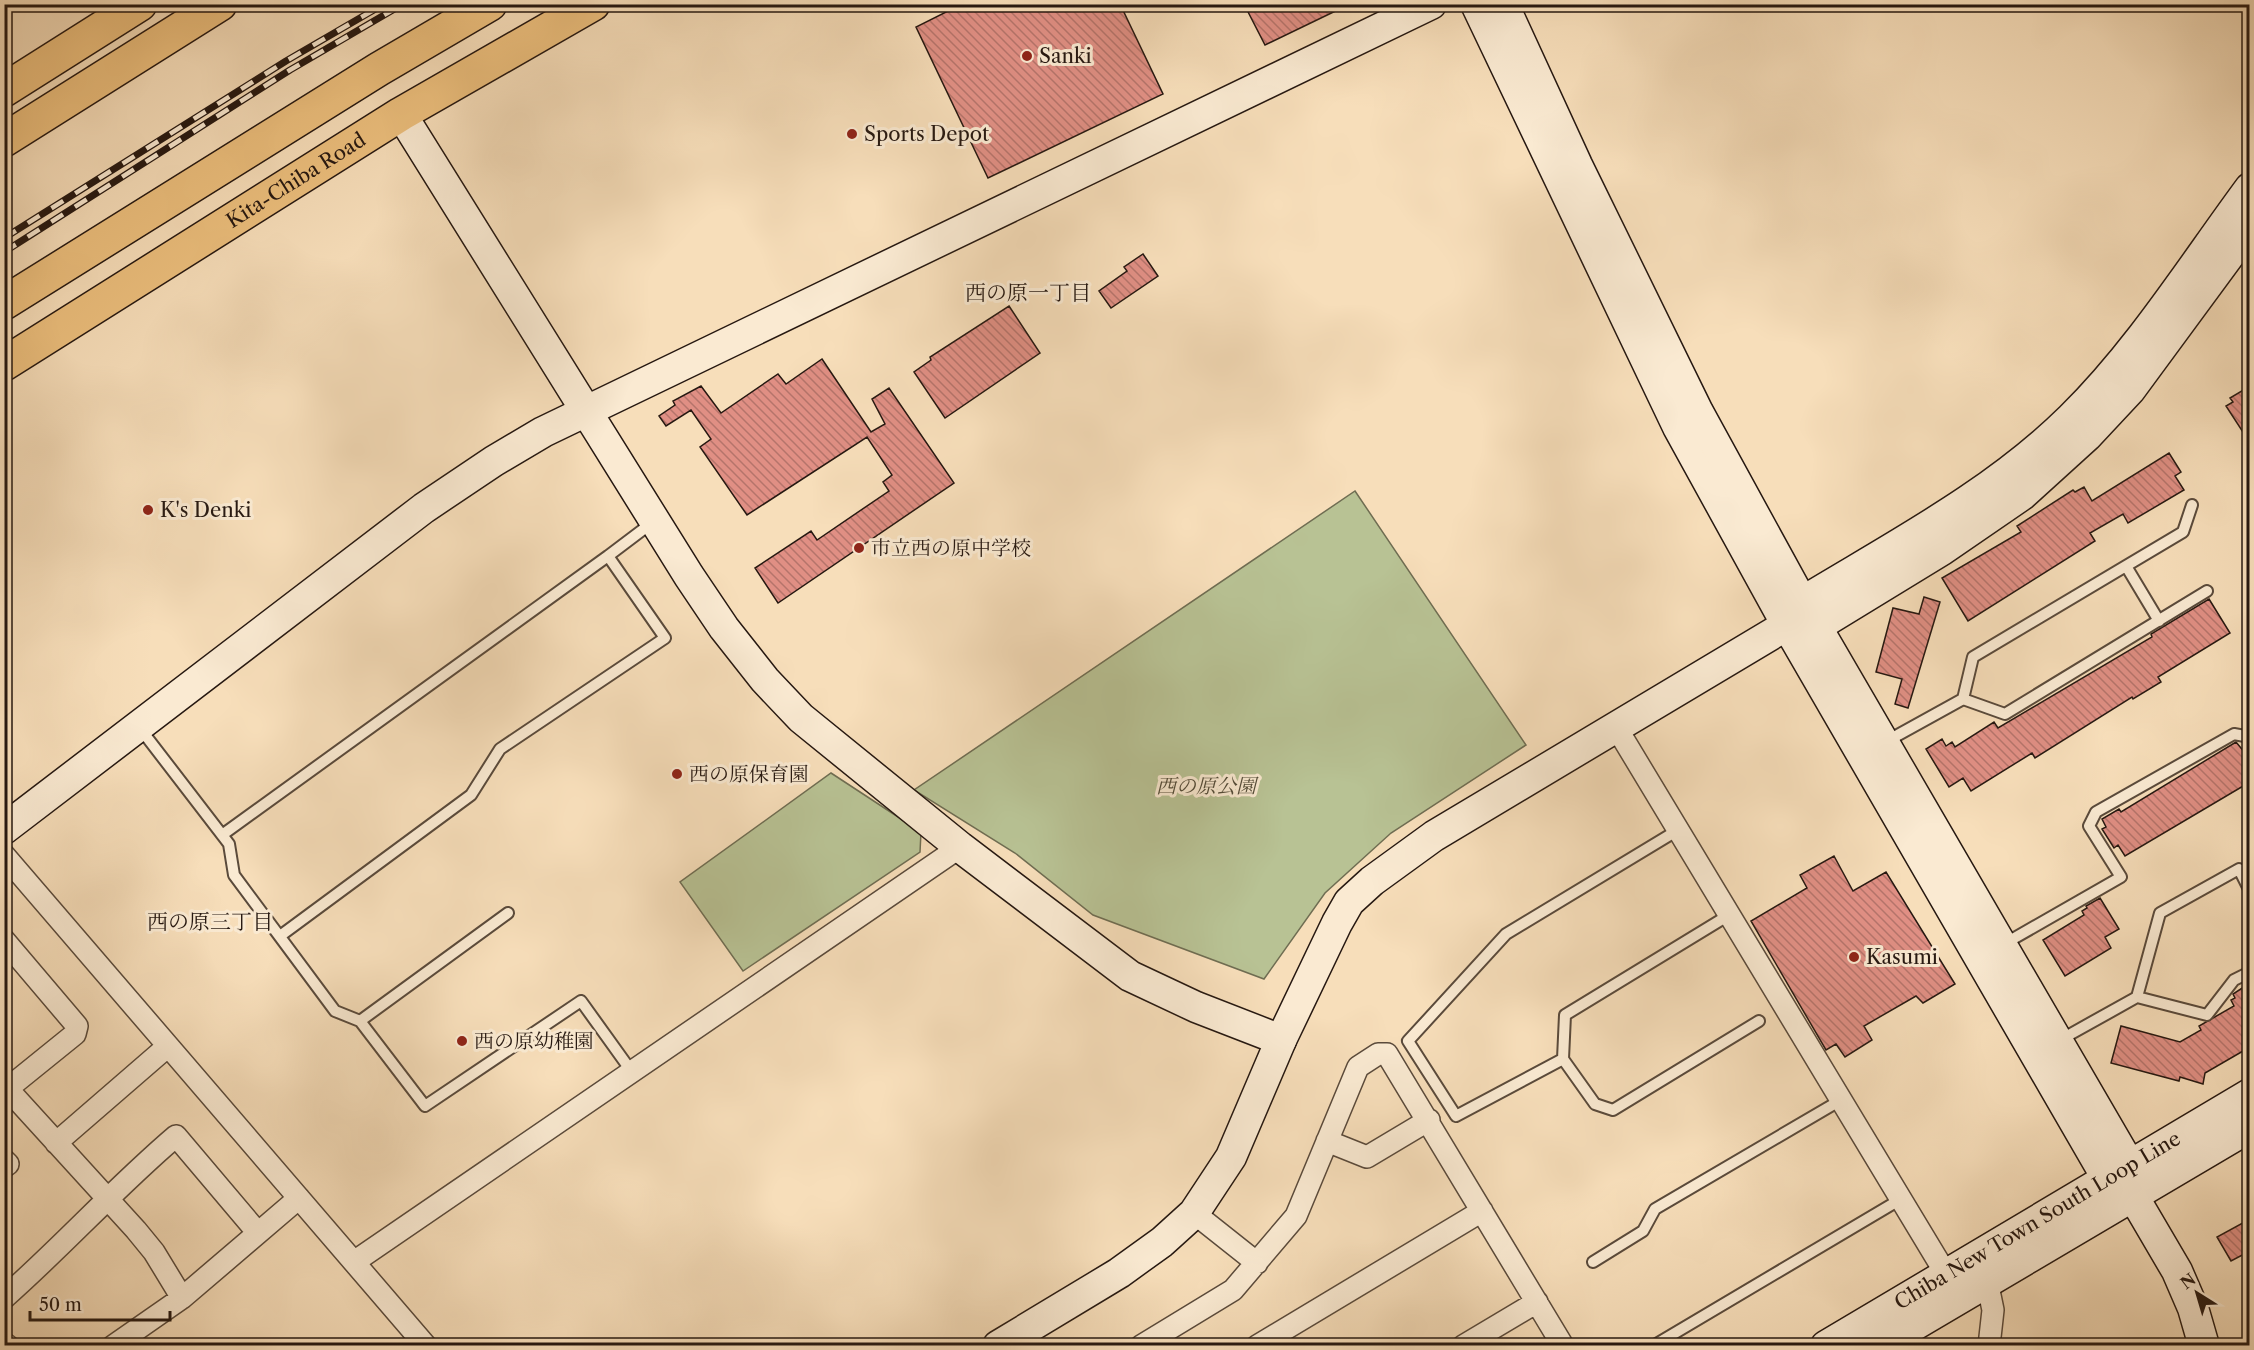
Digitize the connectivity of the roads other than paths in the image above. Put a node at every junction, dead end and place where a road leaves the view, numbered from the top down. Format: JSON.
{"nodes":[{"id":1,"x":140,"y":4,"type":"edge"},
{"id":2,"x":220,"y":4,"type":"edge"},
{"id":3,"x":490,"y":4,"type":"edge"},
{"id":4,"x":592,"y":4,"type":"edge"},
{"id":5,"x":1431,"y":4,"type":"edge"},
{"id":6,"x":1476,"y":4,"type":"edge"},
{"id":7,"x":1503,"y":4,"type":"edge"},
{"id":8,"x":4,"y":90,"type":"edge"},
{"id":9,"x":401,"y":114,"type":"junction"},
{"id":10,"x":4,"y":140,"type":"edge"},
{"id":11,"x":2250,"y":188,"type":"edge"},
{"id":12,"x":2250,"y":227,"type":"edge"},
{"id":13,"x":4,"y":303,"type":"edge"},
{"id":14,"x":4,"y":364,"type":"edge"},
{"id":15,"x":585,"y":410,"type":"junction"},
{"id":16,"x":2192,"y":505,"type":"dead end"},
{"id":17,"x":654,"y":521,"type":"junction"},
{"id":18,"x":608,"y":556,"type":"junction"},
{"id":19,"x":2126,"y":566,"type":"junction"},
{"id":20,"x":2207,"y":591,"type":"dead end"},
{"id":21,"x":1802,"y":618,"type":"junction"},
{"id":22,"x":2159,"y":621,"type":"junction"},
{"id":23,"x":1963,"y":699,"type":"junction"},
{"id":24,"x":138,"y":727,"type":"junction"},
{"id":25,"x":1616,"y":727,"type":"junction"},
{"id":26,"x":2250,"y":737,"type":"edge"},
{"id":27,"x":1884,"y":743,"type":"junction"},
{"id":28,"x":4,"y":829,"type":"edge"},
{"id":29,"x":1678,"y":830,"type":"junction"},
{"id":30,"x":222,"y":835,"type":"junction"},
{"id":31,"x":960,"y":847,"type":"junction"},
{"id":32,"x":4,"y":855,"type":"edge"},
{"id":33,"x":2250,"y":891,"type":"edge"},
{"id":34,"x":508,"y":913,"type":"dead end"},
{"id":35,"x":1729,"y":915,"type":"junction"},
{"id":36,"x":279,"y":936,"type":"junction"},
{"id":37,"x":4,"y":940,"type":"edge"},
{"id":38,"x":2001,"y":946,"type":"junction"},
{"id":39,"x":2250,"y":972,"type":"edge"},
{"id":40,"x":2137,"y":997,"type":"junction"},
{"id":41,"x":1759,"y":1021,"type":"dead end"},
{"id":42,"x":360,"y":1022,"type":"junction"},
{"id":43,"x":1281,"y":1040,"type":"junction"},
{"id":44,"x":2057,"y":1041,"type":"junction"},
{"id":45,"x":168,"y":1046,"type":"junction"},
{"id":46,"x":1563,"y":1059,"type":"junction"},
{"id":47,"x":632,"y":1072,"type":"junction"},
{"id":48,"x":6,"y":1087,"type":"edge"},
{"id":49,"x":2250,"y":1094,"type":"edge"},
{"id":50,"x":1841,"y":1101,"type":"junction"},
{"id":51,"x":1429,"y":1120,"type":"junction"},
{"id":52,"x":2250,"y":1127,"type":"edge"},
{"id":53,"x":1327,"y":1141,"type":"junction"},
{"id":54,"x":56,"y":1143,"type":"junction"},
{"id":55,"x":4,"y":1160,"type":"edge"},
{"id":56,"x":4,"y":1167,"type":"edge"},
{"id":57,"x":2118,"y":1171,"type":"junction"},
{"id":58,"x":2133,"y":1196,"type":"junction"},
{"id":59,"x":299,"y":1198,"type":"junction"},
{"id":60,"x":1900,"y":1199,"type":"junction"},
{"id":61,"x":108,"y":1200,"type":"junction"},
{"id":62,"x":1482,"y":1211,"type":"junction"},
{"id":63,"x":1194,"y":1213,"type":"junction"},
{"id":64,"x":258,"y":1233,"type":"junction"},
{"id":65,"x":354,"y":1262,"type":"junction"},
{"id":66,"x":1593,"y":1262,"type":"dead end"},
{"id":67,"x":1257,"y":1263,"type":"junction"},
{"id":68,"x":1946,"y":1274,"type":"junction"},
{"id":69,"x":1987,"y":1281,"type":"junction"},
{"id":70,"x":4,"y":1298,"type":"edge"},
{"id":71,"x":182,"y":1298,"type":"junction"},
{"id":72,"x":1537,"y":1302,"type":"junction"},
{"id":73,"x":1170,"y":1338,"type":"edge"},
{"id":74,"x":422,"y":1344,"type":"edge"},
{"id":75,"x":112,"y":1346,"type":"edge"},
{"id":76,"x":999,"y":1346,"type":"edge"},
{"id":77,"x":1141,"y":1346,"type":"edge"},
{"id":78,"x":1257,"y":1346,"type":"edge"},
{"id":79,"x":1463,"y":1346,"type":"edge"},
{"id":80,"x":1563,"y":1346,"type":"edge"},
{"id":81,"x":1653,"y":1346,"type":"edge"},
{"id":82,"x":1826,"y":1346,"type":"edge"},
{"id":83,"x":1879,"y":1346,"type":"edge"},
{"id":84,"x":1989,"y":1346,"type":"edge"},
{"id":85,"x":2204,"y":1346,"type":"edge"}],
"edges":[{"from":1,"to":8,"type":"highway"},
{"from":2,"to":10,"type":"highway"},
{"from":3,"to":13,"type":"highway"},
{"from":4,"to":9,"type":"highway","name":"Kita-Chiba Road"},
{"from":5,"to":15,"type":"street"},
{"from":6,"to":21,"type":"street"},
{"from":7,"to":21,"type":"street"},
{"from":9,"to":14,"type":"highway","name":"Kita-Chiba Road"},
{"from":9,"to":15,"type":"street"},
{"from":11,"to":21,"type":"street"},
{"from":12,"to":21,"type":"street"},
{"from":15,"to":17,"type":"street"},
{"from":15,"to":24,"type":"street"},
{"from":16,"to":19,"type":"lane"},
{"from":17,"to":18,"type":"lane"},
{"from":17,"to":31,"type":"street"},
{"from":18,"to":30,"type":"lane"},
{"from":18,"to":36,"type":"lane"},
{"from":19,"to":22,"type":"lane"},
{"from":19,"to":23,"type":"lane"},
{"from":20,"to":22,"type":"lane"},
{"from":21,"to":25,"type":"street"},
{"from":21,"to":27,"type":"street"},
{"from":21,"to":57,"type":"street"},
{"from":22,"to":23,"type":"lane"},
{"from":23,"to":27,"type":"lane"},
{"from":24,"to":28,"type":"street"},
{"from":24,"to":30,"type":"lane"},
{"from":25,"to":29,"type":"street"},
{"from":25,"to":43,"type":"street"},
{"from":26,"to":38,"type":"lane"},
{"from":27,"to":38,"type":"street"},
{"from":29,"to":35,"type":"street"},
{"from":29,"to":46,"type":"lane"},
{"from":30,"to":36,"type":"lane"},
{"from":31,"to":43,"type":"street"},
{"from":31,"to":47,"type":"street"},
{"from":32,"to":45,"type":"street"},
{"from":33,"to":40,"type":"lane"},
{"from":34,"to":42,"type":"lane"},
{"from":35,"to":46,"type":"lane"},
{"from":35,"to":50,"type":"street"},
{"from":36,"to":42,"type":"lane"},
{"from":37,"to":48,"type":"street"},
{"from":38,"to":44,"type":"street"},
{"from":39,"to":40,"type":"lane"},
{"from":40,"to":44,"type":"lane"},
{"from":41,"to":46,"type":"lane"},
{"from":42,"to":47,"type":"lane"},
{"from":43,"to":63,"type":"street"},
{"from":44,"to":57,"type":"street"},
{"from":45,"to":54,"type":"street"},
{"from":45,"to":59,"type":"street"},
{"from":47,"to":65,"type":"street"},
{"from":48,"to":54,"type":"street"},
{"from":49,"to":57,"type":"street","name":"Chiba New Town South Loop Line"},
{"from":50,"to":60,"type":"street"},
{"from":50,"to":66,"type":"lane"},
{"from":51,"to":53,"type":"street"},
{"from":51,"to":53,"type":"street"},
{"from":51,"to":62,"type":"street"},
{"from":52,"to":58,"type":"street","name":"Chiba New Town South Loop Line"},
{"from":53,"to":67,"type":"street"},
{"from":54,"to":61,"type":"street"},
{"from":55,"to":56,"type":"street"},
{"from":57,"to":58,"type":"street"},
{"from":57,"to":68,"type":"street","name":"Chiba New Town South Loop Line"},
{"from":58,"to":69,"type":"street","name":"Chiba New Town South Loop Line"},
{"from":58,"to":85,"type":"street"},
{"from":59,"to":64,"type":"street"},
{"from":59,"to":65,"type":"street"},
{"from":60,"to":68,"type":"street"},
{"from":60,"to":81,"type":"lane"},
{"from":61,"to":64,"type":"street"},
{"from":61,"to":70,"type":"street"},
{"from":61,"to":71,"type":"street"},
{"from":62,"to":72,"type":"street"},
{"from":62,"to":78,"type":"street"},
{"from":63,"to":67,"type":"street"},
{"from":63,"to":76,"type":"street"},
{"from":64,"to":71,"type":"street"},
{"from":65,"to":74,"type":"street"},
{"from":67,"to":73,"type":"street"},
{"from":68,"to":82,"type":"street","name":"Chiba New Town South Loop Line"},
{"from":69,"to":83,"type":"street","name":"Chiba New Town South Loop Line"},
{"from":69,"to":84,"type":"street"},
{"from":71,"to":75,"type":"street"},
{"from":72,"to":79,"type":"street"},
{"from":72,"to":80,"type":"street"},
{"from":73,"to":77,"type":"street"}]}
